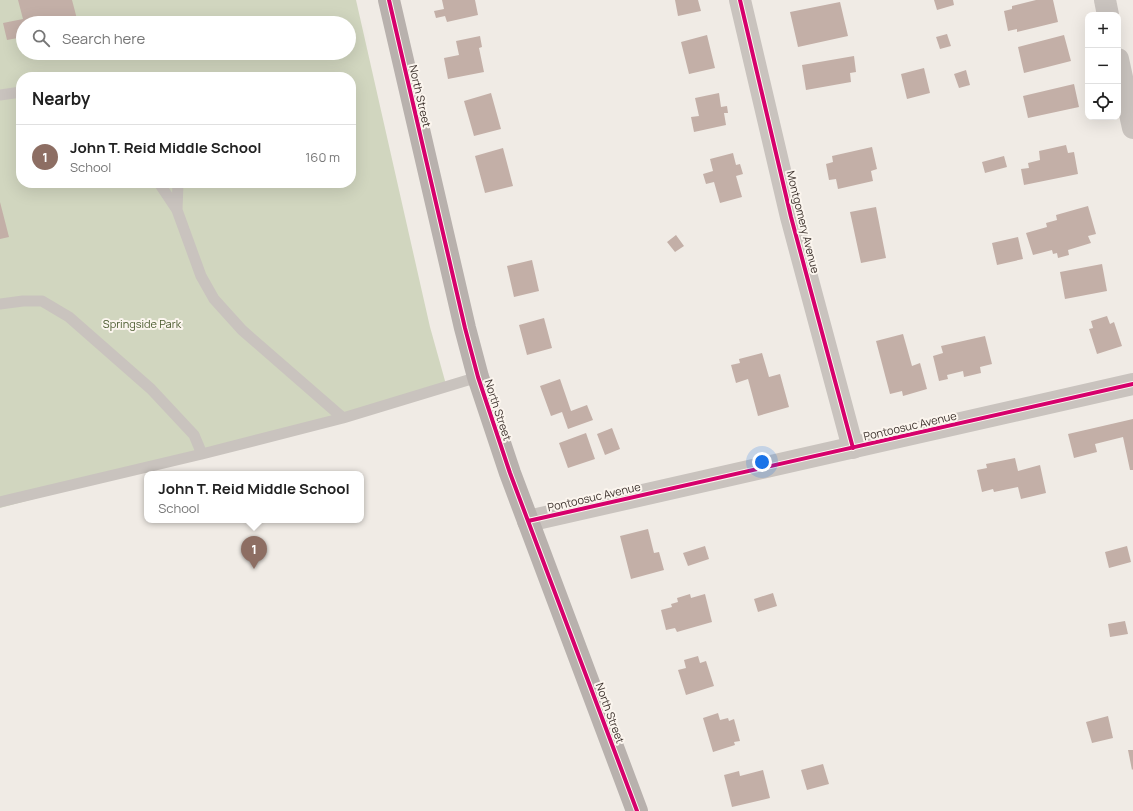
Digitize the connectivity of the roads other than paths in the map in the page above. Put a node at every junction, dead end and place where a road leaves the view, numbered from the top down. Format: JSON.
{"nodes":[{"id":1,"x":389,"y":0,"type":"edge"},
{"id":2,"x":740,"y":0,"type":"edge"},
{"id":3,"x":1105,"y":0,"type":"edge"},
{"id":4,"x":1107,"y":12,"type":"edge"},
{"id":5,"x":1121,"y":73,"type":"edge"},
{"id":6,"x":16,"y":93,"type":"edge"},
{"id":7,"x":0,"y":95,"type":"edge"},
{"id":8,"x":1133,"y":128,"type":"edge"},
{"id":9,"x":162,"y":188,"type":"edge"},
{"id":10,"x":178,"y":188,"type":"edge"},
{"id":11,"x":177,"y":210,"type":"junction"},
{"id":12,"x":0,"y":304,"type":"edge"},
{"id":13,"x":478,"y":377,"type":"junction"},
{"id":14,"x":1133,"y":384,"type":"edge"},
{"id":15,"x":343,"y":418,"type":"junction"},
{"id":16,"x":853,"y":448,"type":"junction"},
{"id":17,"x":202,"y":454,"type":"junction"},
{"id":18,"x":0,"y":502,"type":"edge"},
{"id":19,"x":528,"y":521,"type":"junction"},
{"id":20,"x":637,"y":811,"type":"edge"}],
"edges":[{"from":1,"to":13,"type":"main road","name":"North Street"},
{"from":2,"to":16,"type":"street","name":"Montgomery Avenue"},
{"from":3,"to":4,"type":"street"},
{"from":5,"to":8,"type":"street"},
{"from":6,"to":7,"type":"lane"},
{"from":9,"to":11,"type":"lane"},
{"from":10,"to":11,"type":"lane"},
{"from":11,"to":15,"type":"lane"},
{"from":12,"to":17,"type":"lane"},
{"from":13,"to":15,"type":"lane"},
{"from":13,"to":19,"type":"main road","name":"North Street"},
{"from":14,"to":16,"type":"street","name":"Pontoosuc Avenue"},
{"from":15,"to":17,"type":"lane"},
{"from":16,"to":19,"type":"street","name":"Pontoosuc Avenue"},
{"from":17,"to":18,"type":"lane"},
{"from":19,"to":20,"type":"main road","name":"North Street"}]}
